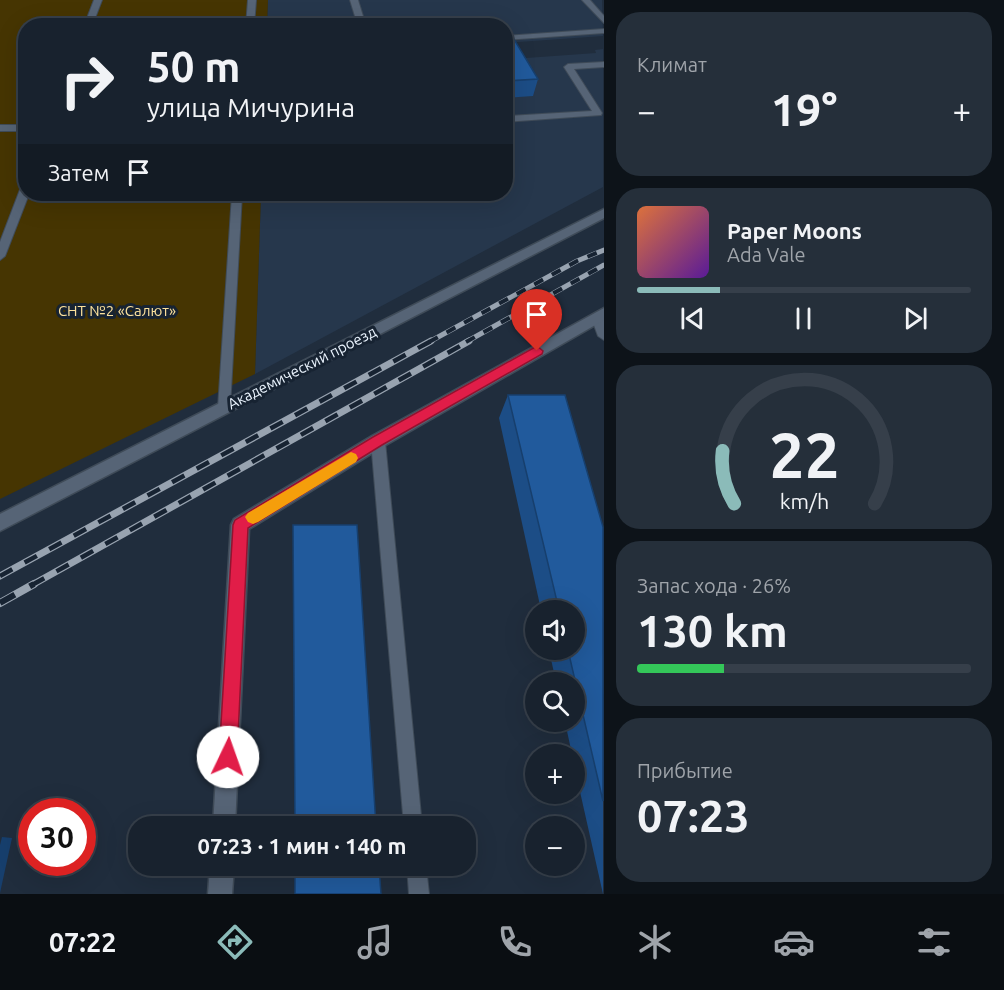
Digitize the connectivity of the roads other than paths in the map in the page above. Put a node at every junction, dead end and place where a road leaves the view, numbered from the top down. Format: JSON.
{"nodes":[{"id":1,"x":98,"y":0,"type":"edge"},
{"id":2,"x":252,"y":0,"type":"edge"},
{"id":3,"x":354,"y":0,"type":"edge"},
{"id":4,"x":586,"y":0,"type":"edge"},
{"id":5,"x":91,"y":18,"type":"edge"},
{"id":6,"x":251,"y":18,"type":"edge"},
{"id":7,"x":360,"y":18,"type":"edge"},
{"id":8,"x":603,"y":21,"type":"edge"},
{"id":9,"x":603,"y":31,"type":"edge"},
{"id":10,"x":513,"y":37,"type":"edge"},
{"id":11,"x":603,"y":64,"type":"edge"},
{"id":12,"x":513,"y":119,"type":"edge"},
{"id":13,"x":0,"y":128,"type":"edge"},
{"id":14,"x":18,"y":128,"type":"edge"},
{"id":15,"x":21,"y":201,"type":"edge"},
{"id":16,"x":237,"y":201,"type":"edge"},
{"id":17,"x":603,"y":213,"type":"edge"},
{"id":18,"x":0,"y":256,"type":"edge"},
{"id":19,"x":600,"y":315,"type":"edge"},
{"id":20,"x":603,"y":336,"type":"edge"},
{"id":21,"x":224,"y":408,"type":"junction"},
{"id":22,"x":378,"y":441,"type":"junction"},
{"id":23,"x":0,"y":523,"type":"edge"},
{"id":24,"x":225,"y":816,"type":"edge"},
{"id":25,"x":412,"y":816,"type":"edge"},
{"id":26,"x":221,"y":876,"type":"edge"},
{"id":27,"x":418,"y":876,"type":"edge"},
{"id":28,"x":220,"y":894,"type":"edge"},
{"id":29,"x":419,"y":894,"type":"edge"}],
"edges":[{"from":1,"to":5,"type":"lane"},
{"from":2,"to":6,"type":"lane"},
{"from":3,"to":7,"type":"lane"},
{"from":4,"to":8,"type":"lane"},
{"from":9,"to":10,"type":"lane"},
{"from":11,"to":12,"type":"lane"},
{"from":13,"to":14,"type":"lane"},
{"from":15,"to":18,"type":"lane"},
{"from":16,"to":21,"type":"lane"},
{"from":17,"to":21,"type":"street","name":"Академический проезд"},
{"from":19,"to":20,"type":"lane"},
{"from":19,"to":22,"type":"street"},
{"from":21,"to":23,"type":"street","name":"Академический проезд"},
{"from":22,"to":24,"type":"street"},
{"from":22,"to":25,"type":"lane"},
{"from":26,"to":28,"type":"street"},
{"from":27,"to":29,"type":"lane"}]}
